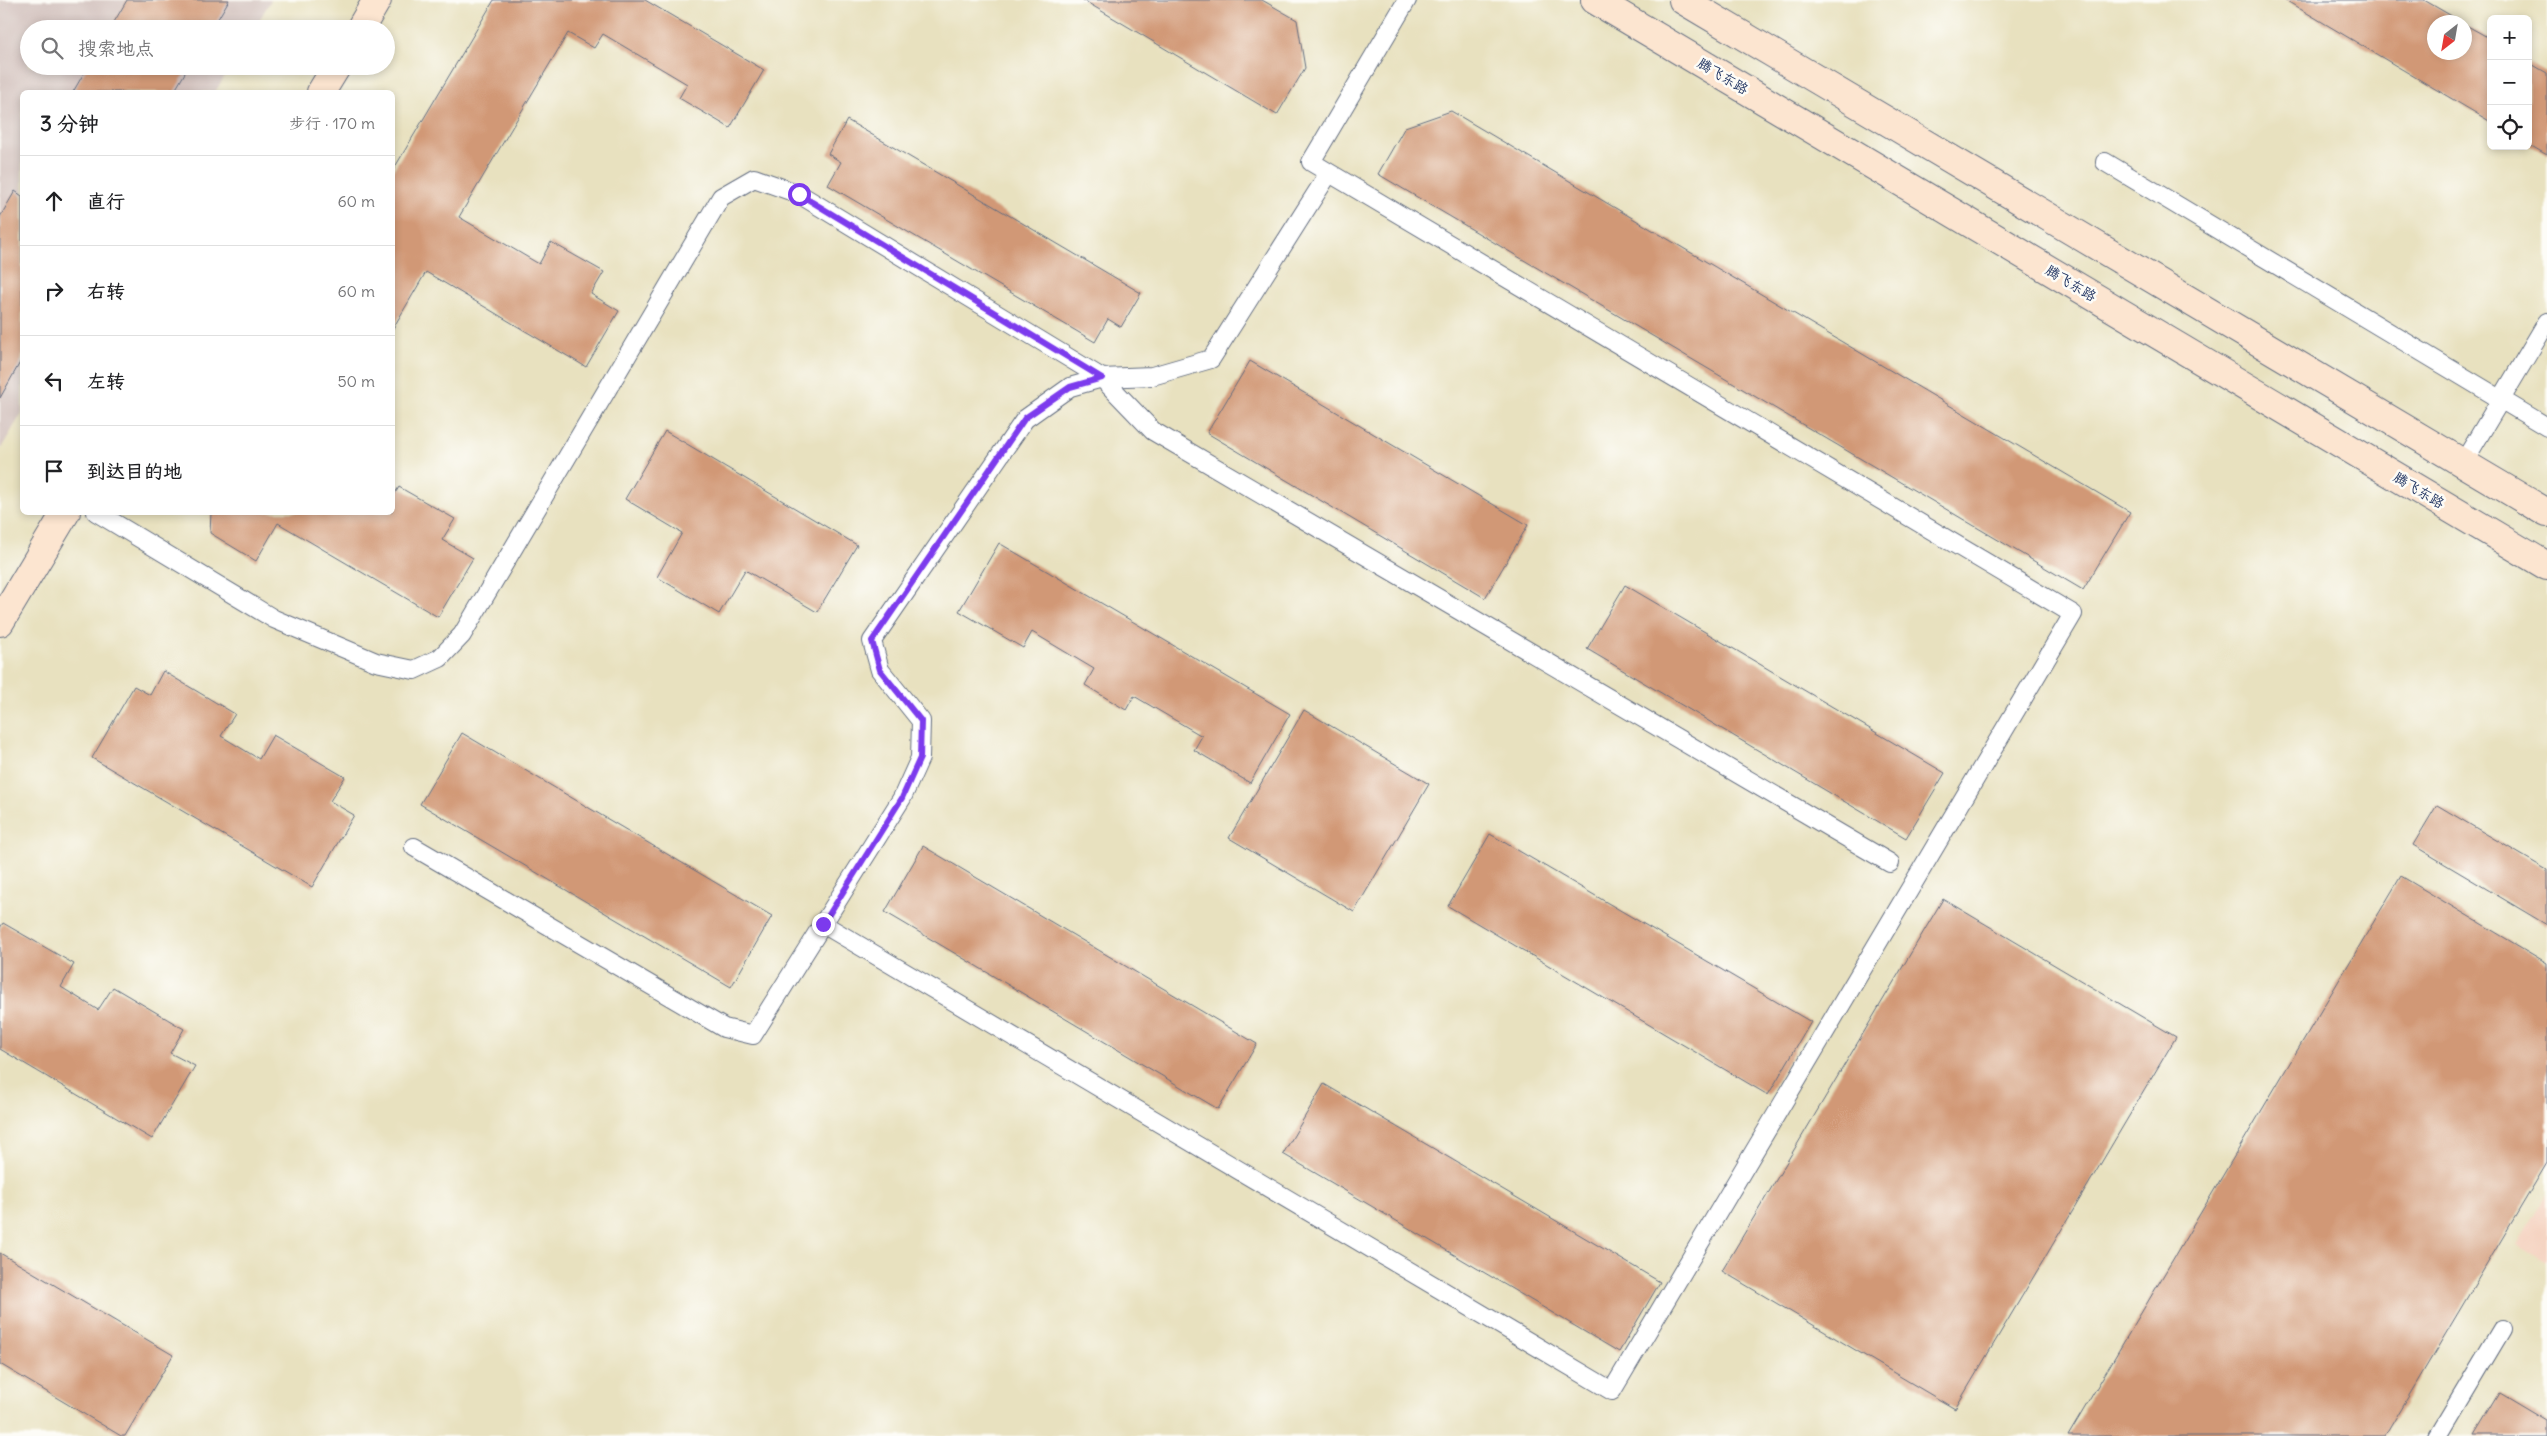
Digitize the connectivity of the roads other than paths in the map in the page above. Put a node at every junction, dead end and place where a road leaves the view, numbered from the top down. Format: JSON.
{"nodes":[{"id":1,"x":377,"y":0,"type":"edge"},
{"id":2,"x":1407,"y":0,"type":"edge"},
{"id":3,"x":1595,"y":0,"type":"edge"},
{"id":4,"x":1683,"y":0,"type":"edge"},
{"id":5,"x":365,"y":20,"type":"edge"},
{"id":6,"x":331,"y":75,"type":"edge"},
{"id":7,"x":322,"y":90,"type":"edge"},
{"id":8,"x":2105,"y":162,"type":"dead end"},
{"id":9,"x":1329,"y":173,"type":"junction"},
{"id":10,"x":2547,"y":322,"type":"edge"},
{"id":11,"x":1102,"y":378,"type":"junction"},
{"id":12,"x":2501,"y":399,"type":"junction"},
{"id":13,"x":2547,"y":427,"type":"edge"},
{"id":14,"x":2463,"y":463,"type":"junction"},
{"id":15,"x":2547,"y":513,"type":"edge"},
{"id":16,"x":64,"y":515,"type":"edge"},
{"id":17,"x":101,"y":515,"type":"edge"},
{"id":18,"x":2547,"y":566,"type":"edge"},
{"id":19,"x":0,"y":622,"type":"edge"},
{"id":20,"x":414,"y":847,"type":"dead end"},
{"id":21,"x":1890,"y":862,"type":"dead end"},
{"id":22,"x":823,"y":924,"type":"junction"},
{"id":23,"x":2502,"y":1329,"type":"dead end"},
{"id":24,"x":2438,"y":1436,"type":"edge"}],
"edges":[{"from":1,"to":5,"type":"street"},
{"from":2,"to":9,"type":"lane"},
{"from":3,"to":18,"type":"street","name":"腾飞东路"},
{"from":4,"to":14,"type":"street"},
{"from":6,"to":7,"type":"street"},
{"from":8,"to":12,"type":"lane"},
{"from":9,"to":11,"type":"lane"},
{"from":9,"to":22,"type":"lane"},
{"from":10,"to":12,"type":"lane"},
{"from":11,"to":17,"type":"lane"},
{"from":11,"to":21,"type":"lane"},
{"from":11,"to":22,"type":"lane"},
{"from":12,"to":13,"type":"lane"},
{"from":12,"to":14,"type":"lane"},
{"from":14,"to":15,"type":"street"},
{"from":16,"to":19,"type":"street"},
{"from":20,"to":22,"type":"lane"},
{"from":23,"to":24,"type":"lane"}]}
